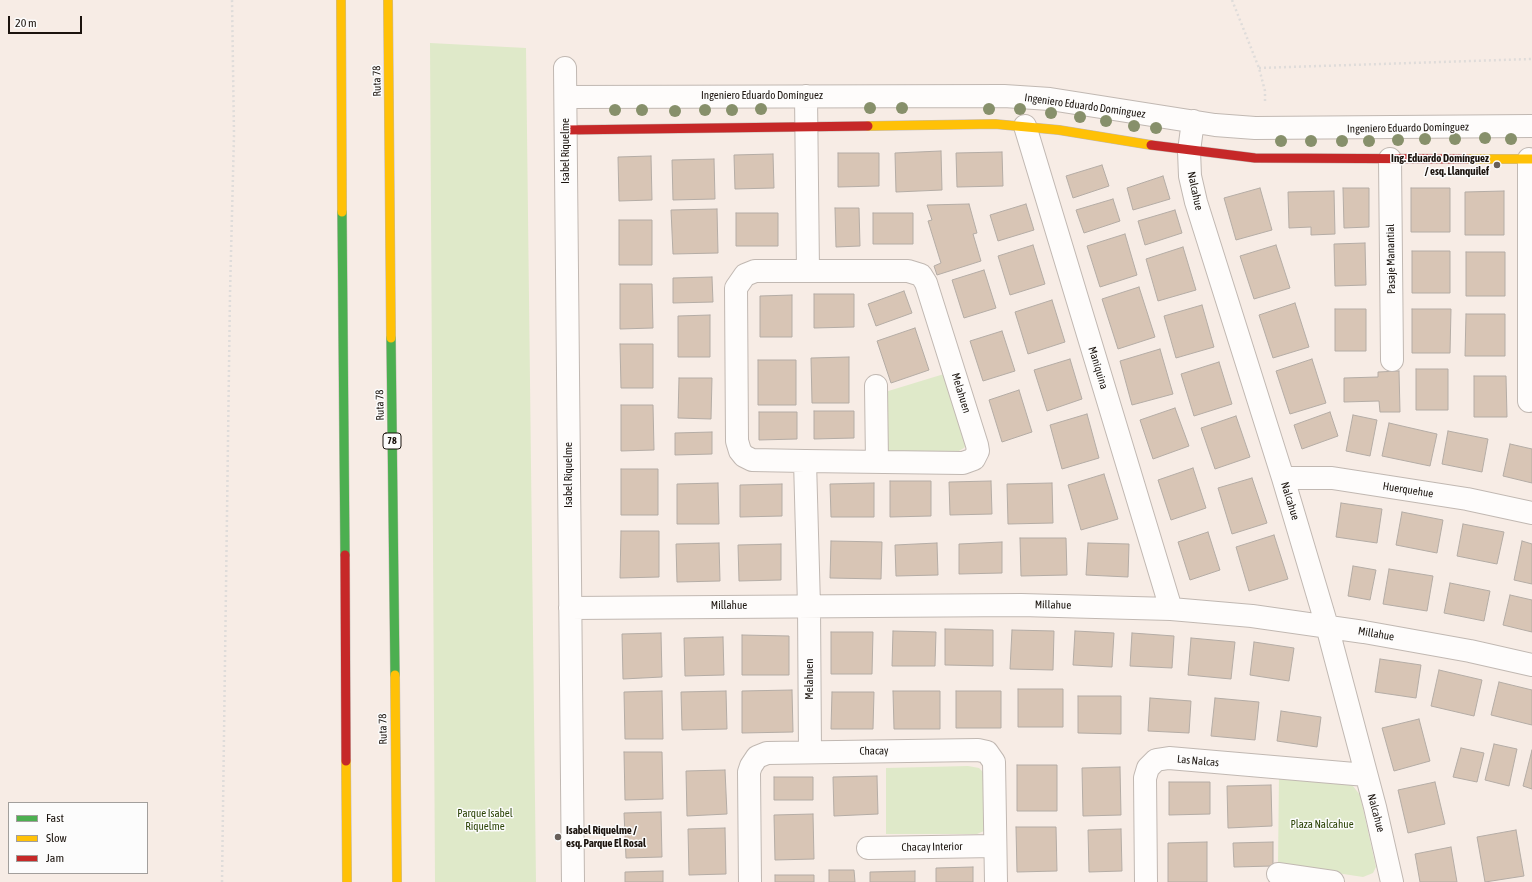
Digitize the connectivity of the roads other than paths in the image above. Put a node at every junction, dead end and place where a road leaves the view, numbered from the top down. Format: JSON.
{"nodes":[{"id":1,"x":341,"y":0,"type":"edge"},
{"id":2,"x":388,"y":0,"type":"edge"},
{"id":3,"x":565,"y":68,"type":"dead end"},
{"id":4,"x":566,"y":96,"type":"junction"},
{"id":5,"x":806,"y":96,"type":"junction"},
{"id":6,"x":1193,"y":121,"type":"junction"},
{"id":7,"x":807,"y":126,"type":"junction"},
{"id":8,"x":1025,"y":126,"type":"junction"},
{"id":9,"x":1532,"y":126,"type":"edge"},
{"id":10,"x":566,"y":130,"type":"junction"},
{"id":11,"x":1189,"y":151,"type":"junction"},
{"id":12,"x":1390,"y":159,"type":"junction"},
{"id":13,"x":1531,"y":159,"type":"edge"},
{"id":14,"x":808,"y":271,"type":"junction"},
{"id":15,"x":1392,"y":360,"type":"dead end"},
{"id":16,"x":876,"y":386,"type":"dead end"},
{"id":17,"x":1529,"y":401,"type":"dead end"},
{"id":18,"x":805,"y":461,"type":"junction"},
{"id":19,"x":877,"y":462,"type":"junction"},
{"id":20,"x":1283,"y":478,"type":"junction"},
{"id":21,"x":1532,"y":513,"type":"edge"},
{"id":22,"x":809,"y":606,"type":"junction"},
{"id":23,"x":570,"y":608,"type":"junction"},
{"id":24,"x":1171,"y":609,"type":"junction"},
{"id":25,"x":1328,"y":626,"type":"junction"},
{"id":26,"x":1532,"y":665,"type":"edge"},
{"id":27,"x":810,"y":752,"type":"junction"},
{"id":28,"x":1366,"y":775,"type":"junction"},
{"id":29,"x":995,"y":846,"type":"junction"},
{"id":30,"x":868,"y":848,"type":"dead end"},
{"id":31,"x":1278,"y":874,"type":"dead end"},
{"id":32,"x":347,"y":882,"type":"edge"},
{"id":33,"x":397,"y":882,"type":"edge"},
{"id":34,"x":573,"y":882,"type":"edge"},
{"id":35,"x":750,"y":882,"type":"edge"},
{"id":36,"x":996,"y":882,"type":"edge"},
{"id":37,"x":1146,"y":882,"type":"edge"},
{"id":38,"x":1333,"y":882,"type":"edge"},
{"id":39,"x":1392,"y":882,"type":"edge"}],
"edges":[{"from":1,"to":32,"type":"main road"},
{"from":2,"to":33,"type":"main road","name":"Ruta 78","number":"78"},
{"from":3,"to":4,"type":"street","name":"Isabel Riquelme"},
{"from":4,"to":5,"type":"street","name":"Ingeniero Eduardo Domínguez"},
{"from":4,"to":10,"type":"street","name":"Isabel Riquelme"},
{"from":5,"to":6,"type":"street","name":"Ingeniero Eduardo Domínguez"},
{"from":5,"to":7,"type":"street"},
{"from":6,"to":9,"type":"street","name":"Ingeniero Eduardo Domínguez"},
{"from":6,"to":11,"type":"street","name":"Nalcahue"},
{"from":7,"to":8,"type":"main road"},
{"from":7,"to":10,"type":"main road"},
{"from":7,"to":14,"type":"street"},
{"from":8,"to":11,"type":"main road"},
{"from":8,"to":24,"type":"street","name":"Maniquina"},
{"from":10,"to":23,"type":"street","name":"Isabel Riquelme"},
{"from":11,"to":12,"type":"main road"},
{"from":11,"to":20,"type":"street","name":"Nalcahue"},
{"from":12,"to":13,"type":"main road"},
{"from":12,"to":15,"type":"street","name":"Pasaje Manantial"},
{"from":13,"to":17,"type":"street"},
{"from":14,"to":18,"type":"street","name":"Melahuen"},
{"from":14,"to":19,"type":"street","name":"Melahuen"},
{"from":16,"to":19,"type":"street"},
{"from":18,"to":19,"type":"street","name":"Melahuen"},
{"from":18,"to":22,"type":"street","name":"Melahuen"},
{"from":20,"to":21,"type":"street","name":"Huerquehue"},
{"from":20,"to":25,"type":"street","name":"Nalcahue"},
{"from":22,"to":23,"type":"street","name":"Millahue"},
{"from":22,"to":24,"type":"street","name":"Millahue"},
{"from":22,"to":27,"type":"street","name":"Melahuen"},
{"from":23,"to":34,"type":"street","name":"Isabel Riquelme"},
{"from":24,"to":25,"type":"street","name":"Millahue"},
{"from":25,"to":26,"type":"street","name":"Millahue"},
{"from":25,"to":28,"type":"street","name":"Nalcahue"},
{"from":27,"to":29,"type":"street","name":"Chacay"},
{"from":27,"to":35,"type":"street","name":"Chacay"},
{"from":28,"to":37,"type":"street","name":"Las Nalcas"},
{"from":28,"to":39,"type":"street","name":"Nalcahue"},
{"from":29,"to":30,"type":"street","name":"Chacay Interior"},
{"from":29,"to":36,"type":"street","name":"Chacay"},
{"from":31,"to":38,"type":"street"}]}
